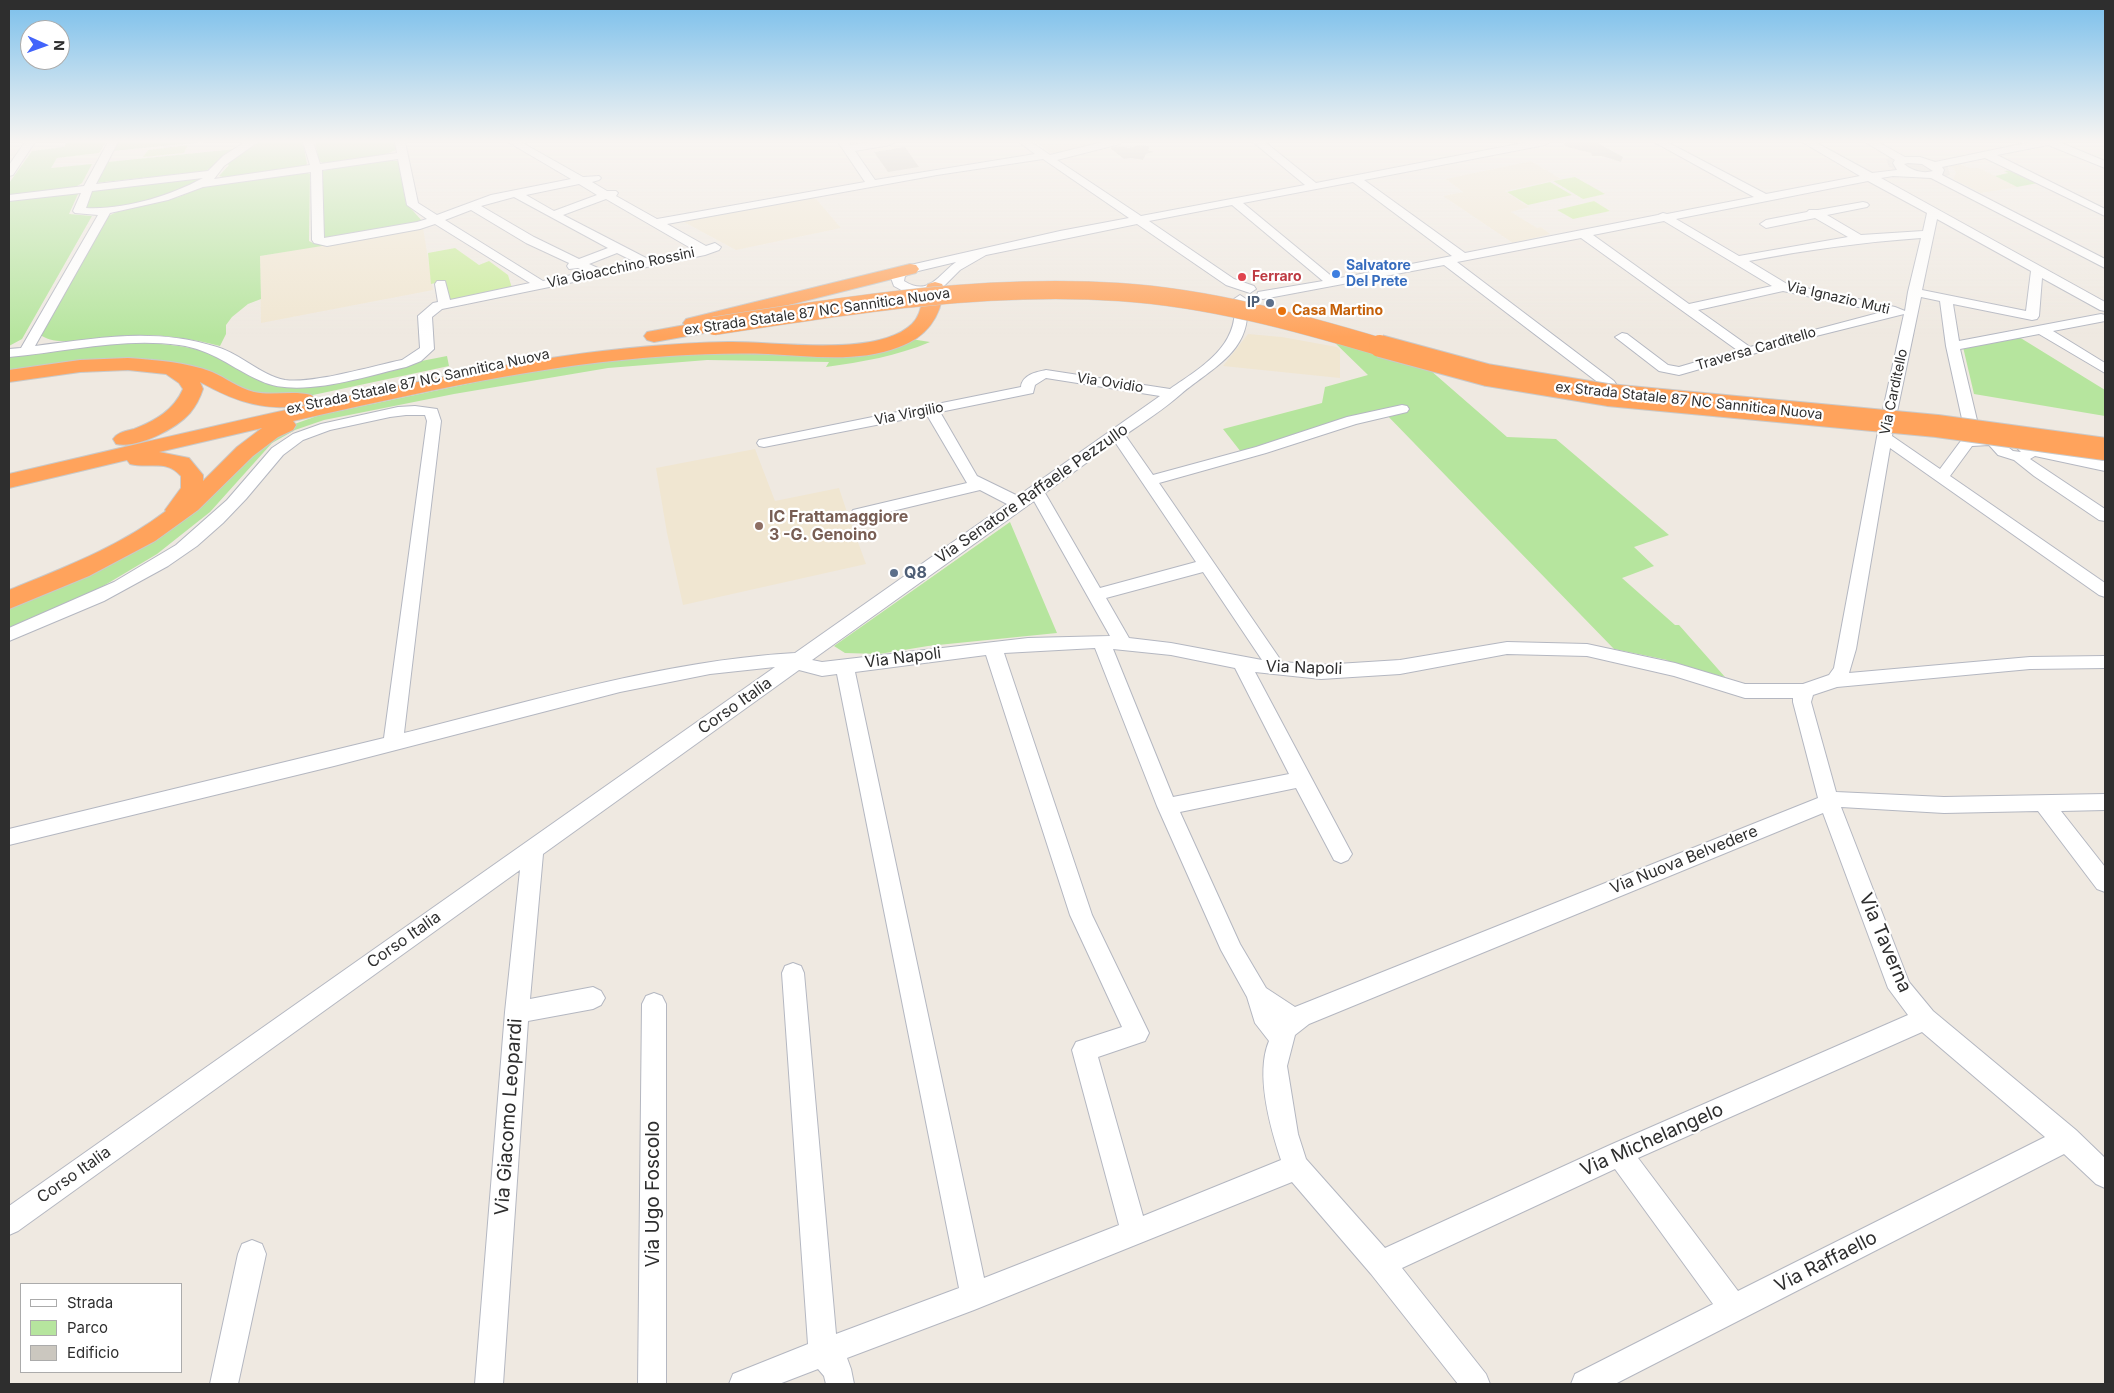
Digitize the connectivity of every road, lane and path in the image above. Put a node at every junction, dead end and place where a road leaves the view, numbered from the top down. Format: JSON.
{"nodes":[{"id":1,"x":81,"y":207,"type":"edge"},
{"id":2,"x":122,"y":207,"type":"edge"},
{"id":3,"x":317,"y":207,"type":"edge"},
{"id":4,"x":416,"y":207,"type":"edge"},
{"id":5,"x":470,"y":207,"type":"edge"},
{"id":6,"x":475,"y":207,"type":"edge"},
{"id":7,"x":539,"y":207,"type":"edge"},
{"id":8,"x":580,"y":207,"type":"edge"},
{"id":9,"x":632,"y":207,"type":"edge"},
{"id":10,"x":640,"y":207,"type":"edge"},
{"id":11,"x":742,"y":207,"type":"edge"},
{"id":12,"x":1120,"y":207,"type":"edge"},
{"id":13,"x":1208,"y":207,"type":"edge"},
{"id":14,"x":1241,"y":207,"type":"edge"},
{"id":15,"x":1394,"y":207,"type":"edge"},
{"id":16,"x":1714,"y":207,"type":"edge"},
{"id":17,"x":1804,"y":207,"type":"edge"},
{"id":18,"x":1853,"y":207,"type":"edge"},
{"id":19,"x":1924,"y":207,"type":"edge"},
{"id":20,"x":2001,"y":207,"type":"edge"},
{"id":21,"x":106,"y":210,"type":"junction"},
{"id":22,"x":1933,"y":212,"type":"junction"},
{"id":23,"x":1816,"y":214,"type":"junction"},
{"id":24,"x":553,"y":215,"type":"junction"},
{"id":25,"x":1663,"y":216,"type":"junction"},
{"id":26,"x":436,"y":219,"type":"junction"},
{"id":27,"x":668,"y":220,"type":"junction"},
{"id":28,"x":1139,"y":220,"type":"junction"},
{"id":29,"x":655,"y":223,"type":"junction"},
{"id":30,"x":1766,"y":224,"type":"dead end"},
{"id":31,"x":1582,"y":233,"type":"junction"},
{"id":32,"x":1928,"y":234,"type":"junction"},
{"id":33,"x":1860,"y":239,"type":"junction"},
{"id":34,"x":1020,"y":244,"type":"junction"},
{"id":35,"x":1174,"y":245,"type":"junction"},
{"id":36,"x":618,"y":248,"type":"junction"},
{"id":37,"x":710,"y":249,"type":"junction"},
{"id":38,"x":981,"y":254,"type":"junction"},
{"id":39,"x":1462,"y":257,"type":"junction"},
{"id":40,"x":1446,"y":260,"type":"junction"},
{"id":41,"x":1737,"y":260,"type":"junction"},
{"id":42,"x":579,"y":263,"type":"junction"},
{"id":43,"x":646,"y":263,"type":"junction"},
{"id":44,"x":2105,"y":264,"type":"edge"},
{"id":45,"x":910,"y":269,"type":"junction"},
{"id":46,"x":2037,"y":270,"type":"junction"},
{"id":47,"x":598,"y":273,"type":"junction"},
{"id":48,"x":1230,"y":282,"type":"junction"},
{"id":49,"x":537,"y":283,"type":"junction"},
{"id":50,"x":1333,"y":283,"type":"junction"},
{"id":51,"x":441,"y":284,"type":"dead end"},
{"id":52,"x":1783,"y":287,"type":"junction"},
{"id":53,"x":935,"y":288,"type":"junction"},
{"id":54,"x":1250,"y":289,"type":"junction"},
{"id":55,"x":1914,"y":292,"type":"junction"},
{"id":56,"x":1260,"y":298,"type":"junction"},
{"id":57,"x":1946,"y":298,"type":"junction"},
{"id":58,"x":1240,"y":302,"type":"junction"},
{"id":59,"x":445,"y":305,"type":"junction"},
{"id":60,"x":1688,"y":308,"type":"junction"},
{"id":61,"x":2103,"y":313,"type":"edge"},
{"id":62,"x":1905,"y":314,"type":"junction"},
{"id":63,"x":2032,"y":316,"type":"joint"},
{"id":64,"x":2040,"y":330,"type":"junction"},
{"id":65,"x":1622,"y":337,"type":"dead end"},
{"id":66,"x":1953,"y":346,"type":"junction"},
{"id":67,"x":26,"y":350,"type":"junction"},
{"id":68,"x":1747,"y":350,"type":"junction"},
{"id":69,"x":9,"y":353,"type":"edge"},
{"id":70,"x":542,"y":356,"type":"junction"},
{"id":71,"x":172,"y":369,"type":"junction"},
{"id":72,"x":2105,"y":369,"type":"edge"},
{"id":73,"x":43,"y":371,"type":"junction"},
{"id":74,"x":1046,"y":374,"type":"joint"},
{"id":75,"x":465,"y":375,"type":"junction"},
{"id":76,"x":9,"y":376,"type":"edge"},
{"id":77,"x":9,"y":382,"type":"edge"},
{"id":78,"x":1609,"y":384,"type":"dead end"},
{"id":79,"x":1174,"y":394,"type":"junction"},
{"id":80,"x":383,"y":395,"type":"junction"},
{"id":81,"x":1402,"y":409,"type":"dead end"},
{"id":82,"x":932,"y":410,"type":"junction"},
{"id":83,"x":1969,"y":414,"type":"junction"},
{"id":84,"x":1118,"y":435,"type":"junction"},
{"id":85,"x":1884,"y":437,"type":"junction"},
{"id":86,"x":1974,"y":440,"type":"junction"},
{"id":87,"x":2002,"y":442,"type":"junction"},
{"id":88,"x":764,"y":443,"type":"dead end"},
{"id":89,"x":2105,"y":449,"type":"edge"},
{"id":90,"x":2024,"y":453,"type":"junction"},
{"id":91,"x":2105,"y":466,"type":"edge"},
{"id":92,"x":33,"y":471,"type":"junction"},
{"id":93,"x":9,"y":473,"type":"edge"},
{"id":94,"x":1942,"y":477,"type":"junction"},
{"id":95,"x":9,"y":481,"type":"edge"},
{"id":96,"x":1149,"y":481,"type":"junction"},
{"id":97,"x":980,"y":485,"type":"junction"},
{"id":98,"x":1036,"y":491,"type":"junction"},
{"id":99,"x":1019,"y":503,"type":"junction"},
{"id":100,"x":859,"y":514,"type":"dead end"},
{"id":101,"x":2105,"y":516,"type":"edge"},
{"id":102,"x":168,"y":521,"type":"junction"},
{"id":103,"x":1207,"y":565,"type":"junction"},
{"id":104,"x":2105,"y":590,"type":"edge"},
{"id":105,"x":1097,"y":595,"type":"junction"},
{"id":106,"x":14,"y":596,"type":"edge"},
{"id":107,"x":9,"y":635,"type":"edge"},
{"id":108,"x":1101,"y":641,"type":"junction"},
{"id":109,"x":1123,"y":643,"type":"junction"},
{"id":110,"x":993,"y":648,"type":"junction"},
{"id":111,"x":800,"y":659,"type":"junction"},
{"id":112,"x":1241,"y":663,"type":"junction"},
{"id":113,"x":2104,"y":663,"type":"edge"},
{"id":114,"x":838,"y":666,"type":"junction"},
{"id":115,"x":1277,"y":668,"type":"junction"},
{"id":116,"x":1836,"y":680,"type":"junction"},
{"id":117,"x":1804,"y":691,"type":"junction"},
{"id":118,"x":393,"y":743,"type":"junction"},
{"id":119,"x":1302,"y":779,"type":"junction"},
{"id":120,"x":1829,"y":802,"type":"junction"},
{"id":121,"x":2105,"y":802,"type":"edge"},
{"id":122,"x":2043,"y":803,"type":"junction"},
{"id":123,"x":1167,"y":806,"type":"junction"},
{"id":124,"x":9,"y":837,"type":"edge"},
{"id":125,"x":533,"y":849,"type":"junction"},
{"id":126,"x":1341,"y":854,"type":"dead end"},
{"id":127,"x":2105,"y":883,"type":"edge"},
{"id":128,"x":793,"y":974,"type":"dead end"},
{"id":129,"x":593,"y":998,"type":"dead end"},
{"id":130,"x":654,"y":1004,"type":"dead end"},
{"id":131,"x":517,"y":1012,"type":"junction"},
{"id":132,"x":1924,"y":1019,"type":"junction"},
{"id":133,"x":1287,"y":1029,"type":"junction"},
{"id":134,"x":2066,"y":1139,"type":"junction"},
{"id":135,"x":1619,"y":1154,"type":"junction"},
{"id":136,"x":1296,"y":1167,"type":"junction"},
{"id":137,"x":2105,"y":1175,"type":"edge"},
{"id":138,"x":9,"y":1222,"type":"edge"},
{"id":139,"x":1134,"y":1232,"type":"junction"},
{"id":140,"x":252,"y":1254,"type":"dead end"},
{"id":141,"x":1381,"y":1264,"type":"junction"},
{"id":142,"x":974,"y":1296,"type":"junction"},
{"id":143,"x":1734,"y":1309,"type":"junction"},
{"id":144,"x":822,"y":1352,"type":"junction"},
{"id":145,"x":224,"y":1384,"type":"edge"},
{"id":146,"x":489,"y":1384,"type":"edge"},
{"id":147,"x":652,"y":1384,"type":"edge"},
{"id":148,"x":743,"y":1384,"type":"edge"},
{"id":149,"x":840,"y":1384,"type":"edge"},
{"id":150,"x":1476,"y":1384,"type":"edge"},
{"id":151,"x":1585,"y":1384,"type":"edge"}],
"edges":[{"from":1,"to":21,"type":"street"},
{"from":2,"to":21,"type":"street"},
{"from":3,"to":26,"type":"street"},
{"from":4,"to":26,"type":"street","name":"Via Gioacchino Rossini"},
{"from":5,"to":26,"type":"street"},
{"from":6,"to":42,"type":"street"},
{"from":7,"to":24,"type":"street"},
{"from":8,"to":24,"type":"street"},
{"from":9,"to":29,"type":"street","name":"Via Gioacchino Rossini"},
{"from":10,"to":27,"type":"street","name":"Via Gioacchino Rossini"},
{"from":11,"to":27,"type":"street"},
{"from":12,"to":28,"type":"street"},
{"from":13,"to":28,"type":"street"},
{"from":14,"to":50,"type":"street"},
{"from":15,"to":39,"type":"street"},
{"from":16,"to":25,"type":"street"},
{"from":17,"to":23,"type":"street"},
{"from":18,"to":23,"type":"street"},
{"from":19,"to":22,"type":"street"},
{"from":20,"to":44,"type":"street"},
{"from":21,"to":67,"type":"street"},
{"from":22,"to":32,"type":"street","name":"Via Carditello"},
{"from":22,"to":46,"type":"street"},
{"from":23,"to":30,"type":"street"},
{"from":23,"to":33,"type":"street"},
{"from":24,"to":36,"type":"street"},
{"from":25,"to":31,"type":"street"},
{"from":25,"to":41,"type":"street","name":"Via Ignazio Muti"},
{"from":26,"to":49,"type":"street","name":"Via Gioacchino Rossini"},
{"from":27,"to":29,"type":"street"},
{"from":27,"to":37,"type":"street","name":"Via Gioacchino Rossini"},
{"from":28,"to":34,"type":"street"},
{"from":28,"to":35,"type":"street"},
{"from":29,"to":37,"type":"street","name":"Via Gioacchino Rossini"},
{"from":31,"to":39,"type":"street"},
{"from":31,"to":60,"type":"street"},
{"from":32,"to":33,"type":"street"},
{"from":32,"to":55,"type":"street","name":"Via Carditello"},
{"from":33,"to":41,"type":"street"},
{"from":34,"to":35,"type":"street"},
{"from":34,"to":38,"type":"street"},
{"from":35,"to":48,"type":"street"},
{"from":36,"to":42,"type":"street"},
{"from":36,"to":43,"type":"street"},
{"from":37,"to":43,"type":"street","name":"Via Gioacchino Rossini"},
{"from":38,"to":45,"type":"street"},
{"from":38,"to":53,"type":"street"},
{"from":39,"to":40,"type":"street"},
{"from":40,"to":50,"type":"street"},
{"from":40,"to":78,"type":"street"},
{"from":41,"to":52,"type":"street","name":"Via Ignazio Muti"},
{"from":42,"to":47,"type":"street"},
{"from":42,"to":49,"type":"street"},
{"from":43,"to":47,"type":"street","name":"Via Gioacchino Rossini"},
{"from":45,"to":53,"type":"street"},
{"from":45,"to":70,"type":"highway"},
{"from":46,"to":61,"type":"street"},
{"from":46,"to":63,"type":"street"},
{"from":47,"to":49,"type":"street","name":"Via Gioacchino Rossini"},
{"from":48,"to":54,"type":"street"},
{"from":48,"to":58,"type":"street"},
{"from":49,"to":59,"type":"street"},
{"from":50,"to":56,"type":"street"},
{"from":51,"to":59,"type":"street"},
{"from":52,"to":60,"type":"street"},
{"from":52,"to":62,"type":"street","name":"Via Ignazio Muti"},
{"from":53,"to":75,"type":"highway"},
{"from":54,"to":56,"type":"street"},
{"from":54,"to":58,"type":"street"},
{"from":55,"to":57,"type":"street"},
{"from":55,"to":62,"type":"street","name":"Via Carditello"},
{"from":56,"to":58,"type":"street"},
{"from":57,"to":63,"type":"street"},
{"from":57,"to":66,"type":"street"},
{"from":58,"to":79,"type":"street","name":"Via Senatore Raffaele Pezzullo"},
{"from":59,"to":67,"type":"street"},
{"from":60,"to":68,"type":"street"},
{"from":61,"to":64,"type":"street"},
{"from":62,"to":68,"type":"street","name":"Traversa Carditello"},
{"from":62,"to":85,"type":"street","name":"Via Carditello"},
{"from":64,"to":66,"type":"street"},
{"from":64,"to":72,"type":"street"},
{"from":65,"to":68,"type":"street","name":"Traversa Carditello"},
{"from":66,"to":83,"type":"street"},
{"from":67,"to":69,"type":"street"},
{"from":70,"to":75,"type":"highway","name":"ex Strada Statale 87 NC Sannitica Nuova"},
{"from":70,"to":89,"type":"highway","name":"ex Strada Statale 87 NC Sannitica Nuova","bridge":true},
{"from":71,"to":73,"type":"highway"},
{"from":71,"to":75,"type":"highway"},
{"from":71,"to":92,"type":"highway"},
{"from":73,"to":76,"type":"highway"},
{"from":73,"to":77,"type":"highway"},
{"from":74,"to":79,"type":"street","name":"Via Ovidio"},
{"from":74,"to":82,"type":"street","name":"Via Virgilio"},
{"from":75,"to":80,"type":"highway","name":"ex Strada Statale 87 NC Sannitica Nuova"},
{"from":75,"to":92,"type":"highway","name":"ex Strada Statale 87 NC Sannitica Nuova"},
{"from":79,"to":84,"type":"street","name":"Via Senatore Raffaele Pezzullo"},
{"from":80,"to":92,"type":"highway","name":"ex Strada Statale 87 NC Sannitica Nuova"},
{"from":80,"to":102,"type":"highway"},
{"from":81,"to":96,"type":"street"},
{"from":82,"to":88,"type":"street","name":"Via Virgilio"},
{"from":82,"to":97,"type":"street"},
{"from":83,"to":86,"type":"street"},
{"from":83,"to":87,"type":"street"},
{"from":84,"to":96,"type":"street"},
{"from":84,"to":98,"type":"street","name":"Via Senatore Raffaele Pezzullo"},
{"from":85,"to":94,"type":"street"},
{"from":85,"to":116,"type":"street","name":"Via Carditello"},
{"from":86,"to":87,"type":"street"},
{"from":86,"to":94,"type":"street"},
{"from":87,"to":90,"type":"street"},
{"from":90,"to":91,"type":"street"},
{"from":90,"to":101,"type":"street"},
{"from":92,"to":93,"type":"highway","name":"ex Strada Statale 87 NC Sannitica Nuova"},
{"from":92,"to":95,"type":"highway","name":"ex Strada Statale 87 NC Sannitica Nuova"},
{"from":92,"to":102,"type":"highway"},
{"from":94,"to":104,"type":"street"},
{"from":96,"to":103,"type":"street"},
{"from":97,"to":99,"type":"street"},
{"from":97,"to":100,"type":"street"},
{"from":98,"to":99,"type":"street","name":"Via Senatore Raffaele Pezzullo"},
{"from":98,"to":105,"type":"street"},
{"from":99,"to":111,"type":"street","name":"Via Senatore Raffaele Pezzullo"},
{"from":102,"to":106,"type":"highway"},
{"from":103,"to":105,"type":"street"},
{"from":103,"to":115,"type":"street"},
{"from":105,"to":109,"type":"street"},
{"from":107,"to":118,"type":"street"},
{"from":108,"to":109,"type":"street","name":"Via Napoli"},
{"from":108,"to":110,"type":"street","name":"Via Napoli"},
{"from":108,"to":123,"type":"street"},
{"from":109,"to":112,"type":"street","name":"Via Napoli"},
{"from":110,"to":114,"type":"street","name":"Via Napoli"},
{"from":110,"to":139,"type":"street"},
{"from":111,"to":114,"type":"street","name":"Via Napoli"},
{"from":111,"to":118,"type":"street"},
{"from":111,"to":125,"type":"street","name":"Corso Italia"},
{"from":112,"to":115,"type":"street","name":"Via Napoli"},
{"from":112,"to":119,"type":"street"},
{"from":113,"to":116,"type":"street"},
{"from":114,"to":142,"type":"street"},
{"from":115,"to":117,"type":"street","name":"Via Napoli"},
{"from":116,"to":117,"type":"street"},
{"from":117,"to":120,"type":"street","name":"Via Taverna"},
{"from":118,"to":124,"type":"street"},
{"from":119,"to":123,"type":"street"},
{"from":119,"to":126,"type":"street"},
{"from":120,"to":122,"type":"street","name":"Via Nuova Belvedere"},
{"from":120,"to":132,"type":"street","name":"Via Taverna"},
{"from":120,"to":133,"type":"street","name":"Via Nuova Belvedere"},
{"from":121,"to":122,"type":"street","name":"Via Nuova Belvedere"},
{"from":122,"to":127,"type":"street"},
{"from":123,"to":133,"type":"street"},
{"from":125,"to":131,"type":"street","name":"Via Giacomo Leopardi"},
{"from":125,"to":138,"type":"street","name":"Corso Italia"},
{"from":128,"to":144,"type":"street"},
{"from":129,"to":131,"type":"street"},
{"from":130,"to":147,"type":"street","name":"Via Ugo Foscolo"},
{"from":131,"to":146,"type":"street","name":"Via Giacomo Leopardi"},
{"from":132,"to":134,"type":"street","name":"Via Taverna"},
{"from":132,"to":135,"type":"street","name":"Via Michelangelo"},
{"from":133,"to":136,"type":"street"},
{"from":134,"to":137,"type":"street","name":"Via Taverna"},
{"from":134,"to":143,"type":"street","name":"Via Raffaello"},
{"from":135,"to":141,"type":"street","name":"Via Michelangelo"},
{"from":135,"to":143,"type":"street"},
{"from":136,"to":139,"type":"street"},
{"from":136,"to":141,"type":"street"},
{"from":139,"to":142,"type":"street"},
{"from":140,"to":145,"type":"street"},
{"from":141,"to":150,"type":"street"},
{"from":142,"to":144,"type":"street"},
{"from":143,"to":151,"type":"street","name":"Via Raffaello"},
{"from":144,"to":148,"type":"street"},
{"from":144,"to":149,"type":"street"}]}
